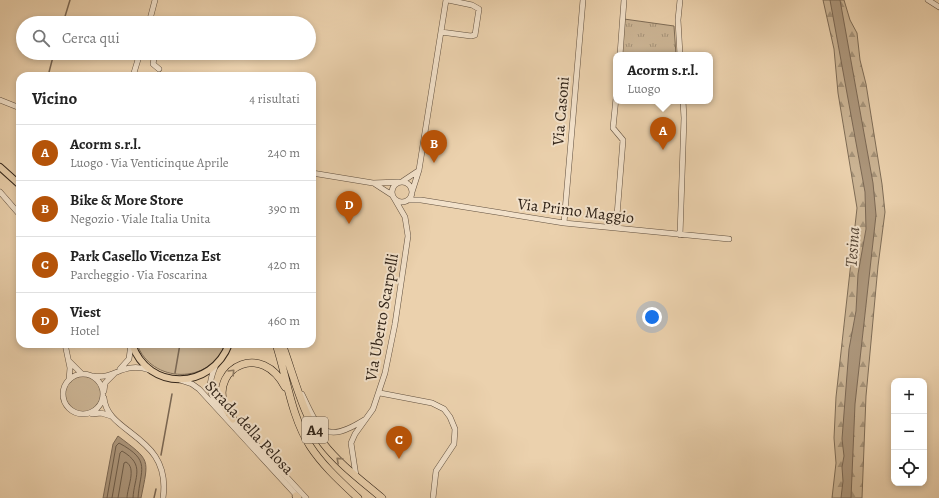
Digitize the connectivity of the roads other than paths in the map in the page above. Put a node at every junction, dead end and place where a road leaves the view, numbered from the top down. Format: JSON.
{"nodes":[{"id":1,"x":155,"y":0,"type":"edge"},
{"id":2,"x":447,"y":0,"type":"edge"},
{"id":3,"x":582,"y":0,"type":"edge"},
{"id":4,"x":624,"y":0,"type":"edge"},
{"id":5,"x":680,"y":0,"type":"edge"},
{"id":6,"x":928,"y":0,"type":"edge"},
{"id":7,"x":939,"y":7,"type":"edge"},
{"id":8,"x":151,"y":16,"type":"edge"},
{"id":9,"x":441,"y":32,"type":"junction"},
{"id":10,"x":620,"y":52,"type":"edge"},
{"id":11,"x":680,"y":52,"type":"edge"},
{"id":12,"x":138,"y":60,"type":"edge"},
{"id":13,"x":154,"y":60,"type":"edge"},
{"id":14,"x":159,"y":69,"type":"dead end"},
{"id":15,"x":134,"y":72,"type":"edge"},
{"id":16,"x":0,"y":100,"type":"edge"},
{"id":17,"x":615,"y":104,"type":"edge"},
{"id":18,"x":683,"y":104,"type":"edge"},
{"id":19,"x":16,"y":106,"type":"edge"},
{"id":20,"x":0,"y":167,"type":"edge"},
{"id":21,"x":419,"y":170,"type":"junction"},
{"id":22,"x":316,"y":174,"type":"edge"},
{"id":23,"x":16,"y":181,"type":"edge"},
{"id":24,"x":401,"y":182,"type":"junction"},
{"id":25,"x":372,"y":183,"type":"junction"},
{"id":26,"x":0,"y":192,"type":"edge"},
{"id":27,"x":412,"y":193,"type":"junction"},
{"id":28,"x":393,"y":197,"type":"junction"},
{"id":29,"x":407,"y":200,"type":"junction"},
{"id":30,"x":421,"y":200,"type":"junction"},
{"id":31,"x":16,"y":210,"type":"edge"},
{"id":32,"x":405,"y":217,"type":"junction"},
{"id":33,"x":564,"y":223,"type":"junction"},
{"id":34,"x":616,"y":228,"type":"junction"},
{"id":35,"x":680,"y":235,"type":"junction"},
{"id":36,"x":729,"y":240,"type":"dead end"},
{"id":37,"x":67,"y":348,"type":"edge"},
{"id":38,"x":130,"y":348,"type":"edge"},
{"id":39,"x":133,"y":348,"type":"edge"},
{"id":40,"x":227,"y":348,"type":"edge"},
{"id":41,"x":277,"y":348,"type":"edge"},
{"id":42,"x":284,"y":348,"type":"edge"},
{"id":43,"x":69,"y":360,"type":"junction"},
{"id":44,"x":214,"y":366,"type":"junction"},
{"id":45,"x":150,"y":370,"type":"junction"},
{"id":46,"x":116,"y":372,"type":"junction"},
{"id":47,"x":82,"y":374,"type":"junction"},
{"id":48,"x":92,"y":376,"type":"junction"},
{"id":49,"x":295,"y":378,"type":"junction"},
{"id":50,"x":69,"y":380,"type":"junction"},
{"id":51,"x":179,"y":380,"type":"junction"},
{"id":52,"x":380,"y":393,"type":"junction"},
{"id":53,"x":104,"y":394,"type":"junction"},
{"id":54,"x":292,"y":400,"type":"junction"},
{"id":55,"x":88,"y":414,"type":"junction"},
{"id":56,"x":112,"y":417,"type":"junction"},
{"id":57,"x":366,"y":418,"type":"junction"},
{"id":58,"x":233,"y":420,"type":"junction"},
{"id":59,"x":356,"y":476,"type":"junction"},
{"id":60,"x":298,"y":497,"type":"edge"},
{"id":61,"x":163,"y":498,"type":"edge"},
{"id":62,"x":306,"y":498,"type":"edge"},
{"id":63,"x":358,"y":498,"type":"edge"},
{"id":64,"x":382,"y":498,"type":"edge"},
{"id":65,"x":433,"y":498,"type":"edge"}],
"edges":[{"from":1,"to":8,"type":"street"},
{"from":2,"to":9,"type":"street"},
{"from":2,"to":9,"type":"street"},
{"from":3,"to":33,"type":"street","name":"Via Casoni"},
{"from":4,"to":10,"type":"street"},
{"from":5,"to":11,"type":"street"},
{"from":6,"to":7,"type":"street"},
{"from":9,"to":21,"type":"street"},
{"from":12,"to":15,"type":"street"},
{"from":13,"to":14,"type":"street"},
{"from":16,"to":19,"type":"street"},
{"from":17,"to":34,"type":"street"},
{"from":18,"to":35,"type":"street"},
{"from":20,"to":23,"type":"main road"},
{"from":21,"to":24,"type":"street"},
{"from":21,"to":27,"type":"street"},
{"from":22,"to":25,"type":"street"},
{"from":24,"to":25,"type":"street"},
{"from":24,"to":27,"type":"street"},
{"from":24,"to":28,"type":"street"},
{"from":25,"to":28,"type":"street"},
{"from":26,"to":31,"type":"street"},
{"from":27,"to":29,"type":"street"},
{"from":27,"to":30,"type":"street","name":"Via Primo Maggio"},
{"from":28,"to":29,"type":"street"},
{"from":28,"to":32,"type":"street","name":"Via Uberto Scarpelli"},
{"from":29,"to":30,"type":"street","name":"Via Primo Maggio"},
{"from":29,"to":32,"type":"street","name":"Via Uberto Scarpelli"},
{"from":30,"to":33,"type":"street","name":"Via Primo Maggio"},
{"from":32,"to":52,"type":"street","name":"Via Uberto Scarpelli"},
{"from":33,"to":34,"type":"street","name":"Via Primo Maggio"},
{"from":34,"to":35,"type":"street","name":"Via Primo Maggio"},
{"from":35,"to":36,"type":"street","name":"Via Primo Maggio"},
{"from":37,"to":43,"type":"street"},
{"from":38,"to":46,"type":"street"},
{"from":39,"to":45,"type":"main road"},
{"from":40,"to":44,"type":"main road"},
{"from":41,"to":54,"type":"highway","number":"A4"},
{"from":42,"to":49,"type":"highway","number":"A4"},
{"from":43,"to":47,"type":"street"},
{"from":43,"to":50,"type":"street"},
{"from":44,"to":51,"type":"main road"},
{"from":44,"to":58,"type":"street","name":"Strada della Pelosa"},
{"from":45,"to":46,"type":"street"},
{"from":45,"to":51,"type":"main road"},
{"from":46,"to":48,"type":"street"},
{"from":46,"to":53,"type":"street"},
{"from":47,"to":48,"type":"street"},
{"from":47,"to":50,"type":"street"},
{"from":48,"to":53,"type":"street"},
{"from":49,"to":57,"type":"street","name":"Via Uberto Scarpelli"},
{"from":59,"to":49,"type":"highway","number":"A4","one_way":true},
{"from":50,"to":55,"type":"street"},
{"from":51,"to":60,"type":"street","name":"Strada della Pelosa"},
{"from":52,"to":57,"type":"street","name":"Via Uberto Scarpelli"},
{"from":52,"to":65,"type":"street"},
{"from":53,"to":55,"type":"street"},
{"from":53,"to":56,"type":"street"},
{"from":58,"to":54,"type":"highway","one_way":true},
{"from":54,"to":63,"type":"highway"},
{"from":55,"to":56,"type":"street"},
{"from":56,"to":61,"type":"street"},
{"from":57,"to":59,"type":"street","name":"Via Uberto Scarpelli"},
{"from":58,"to":62,"type":"street","name":"Strada della Pelosa"},
{"from":59,"to":64,"type":"highway","number":"A4"}]}
